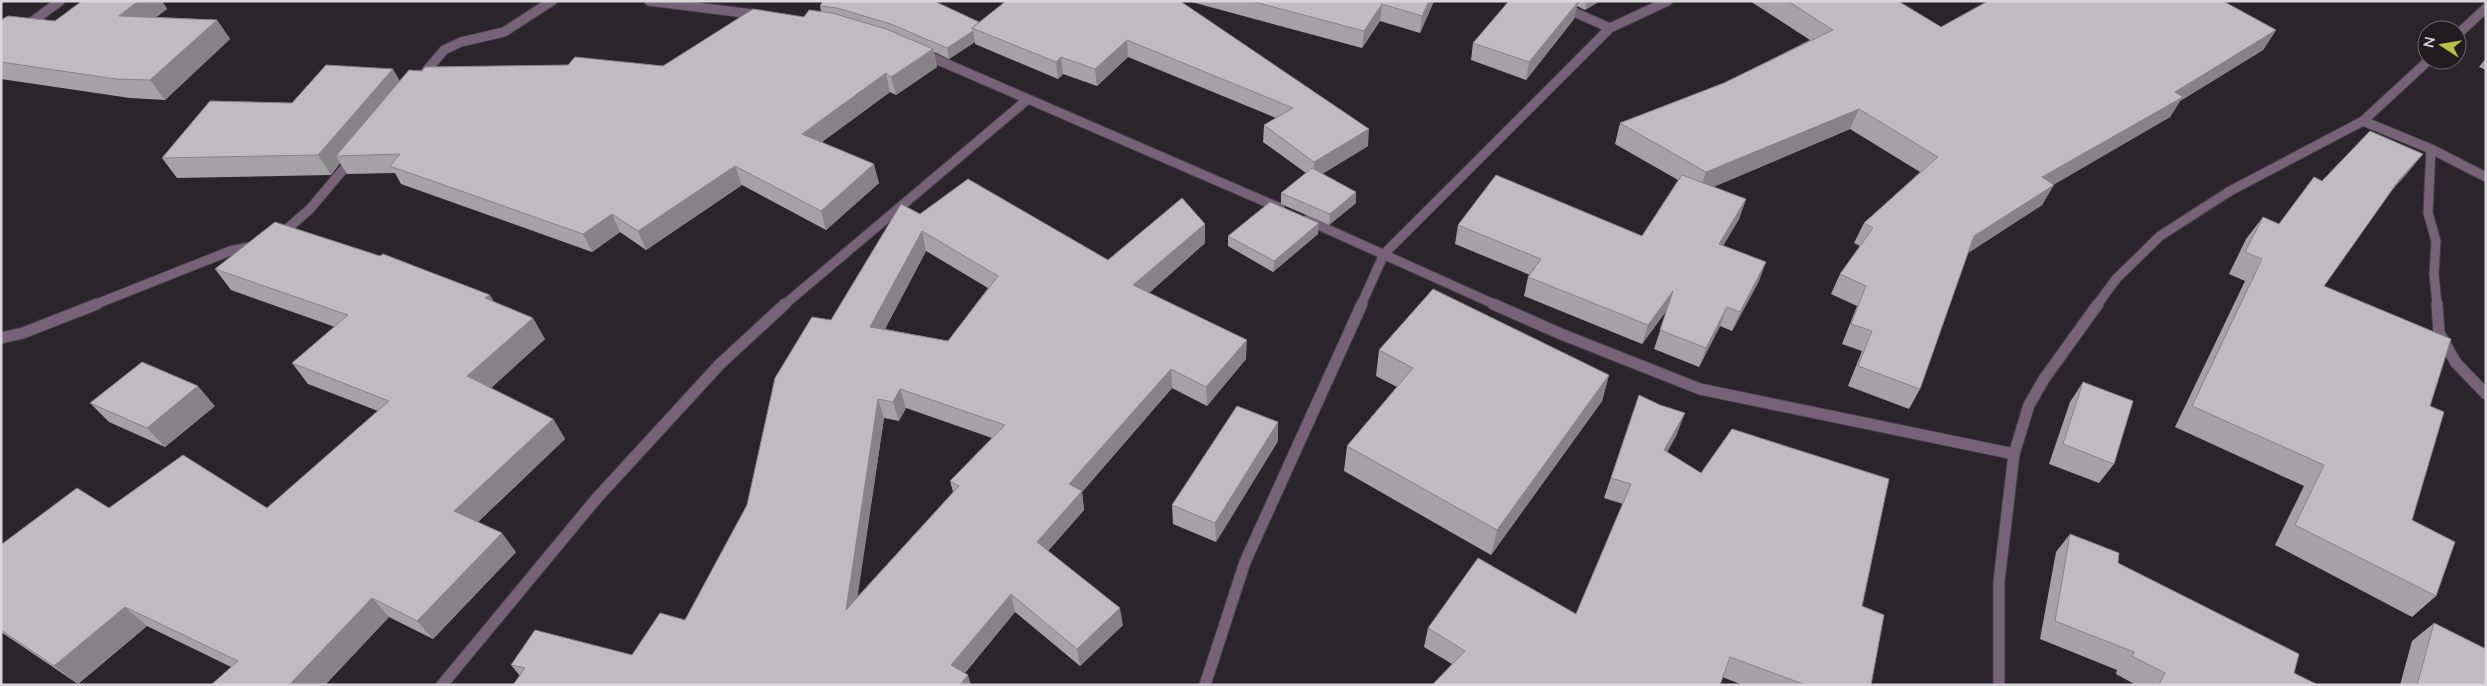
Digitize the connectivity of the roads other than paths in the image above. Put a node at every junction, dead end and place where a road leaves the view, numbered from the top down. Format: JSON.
{"nodes":[{"id":1,"x":60,"y":1,"type":"edge"},
{"id":2,"x":552,"y":1,"type":"edge"},
{"id":3,"x":649,"y":1,"type":"edge"},
{"id":4,"x":1549,"y":1,"type":"edge"},
{"id":5,"x":1668,"y":1,"type":"edge"},
{"id":6,"x":2486,"y":8,"type":"edge"},
{"id":7,"x":772,"y":17,"type":"edge"},
{"id":8,"x":2467,"y":26,"type":"edge"},
{"id":9,"x":1610,"y":28,"type":"junction"},
{"id":10,"x":16,"y":33,"type":"edge"},
{"id":11,"x":919,"y":52,"type":"edge"},
{"id":12,"x":2418,"y":70,"type":"edge"},
{"id":13,"x":412,"y":88,"type":"edge"},
{"id":14,"x":1028,"y":98,"type":"junction"},
{"id":15,"x":2363,"y":121,"type":"junction"},
{"id":16,"x":362,"y":148,"type":"edge"},
{"id":17,"x":2431,"y":149,"type":"junction"},
{"id":18,"x":2486,"y":177,"type":"edge"},
{"id":19,"x":1293,"y":214,"type":"edge"},
{"id":20,"x":1302,"y":218,"type":"edge"},
{"id":21,"x":1384,"y":254,"type":"junction"},
{"id":22,"x":1,"y":338,"type":"edge"},
{"id":23,"x":2486,"y":394,"type":"edge"},
{"id":24,"x":2014,"y":454,"type":"junction"},
{"id":25,"x":442,"y":685,"type":"edge"},
{"id":26,"x":1206,"y":685,"type":"edge"},
{"id":27,"x":1999,"y":685,"type":"edge"}],
"edges":[{"from":1,"to":10,"type":"street"},
{"from":2,"to":13,"type":"street"},
{"from":3,"to":7,"type":"street"},
{"from":4,"to":9,"type":"street"},
{"from":5,"to":9,"type":"street"},
{"from":6,"to":8,"type":"street"},
{"from":9,"to":21,"type":"street"},
{"from":11,"to":14,"type":"street"},
{"from":12,"to":15,"type":"street"},
{"from":14,"to":19,"type":"street"},
{"from":14,"to":25,"type":"street"},
{"from":15,"to":17,"type":"street"},
{"from":15,"to":24,"type":"street"},
{"from":16,"to":22,"type":"street"},
{"from":17,"to":18,"type":"street"},
{"from":17,"to":23,"type":"street"},
{"from":20,"to":21,"type":"street"},
{"from":21,"to":24,"type":"street"},
{"from":21,"to":26,"type":"street"},
{"from":24,"to":27,"type":"street"}]}
